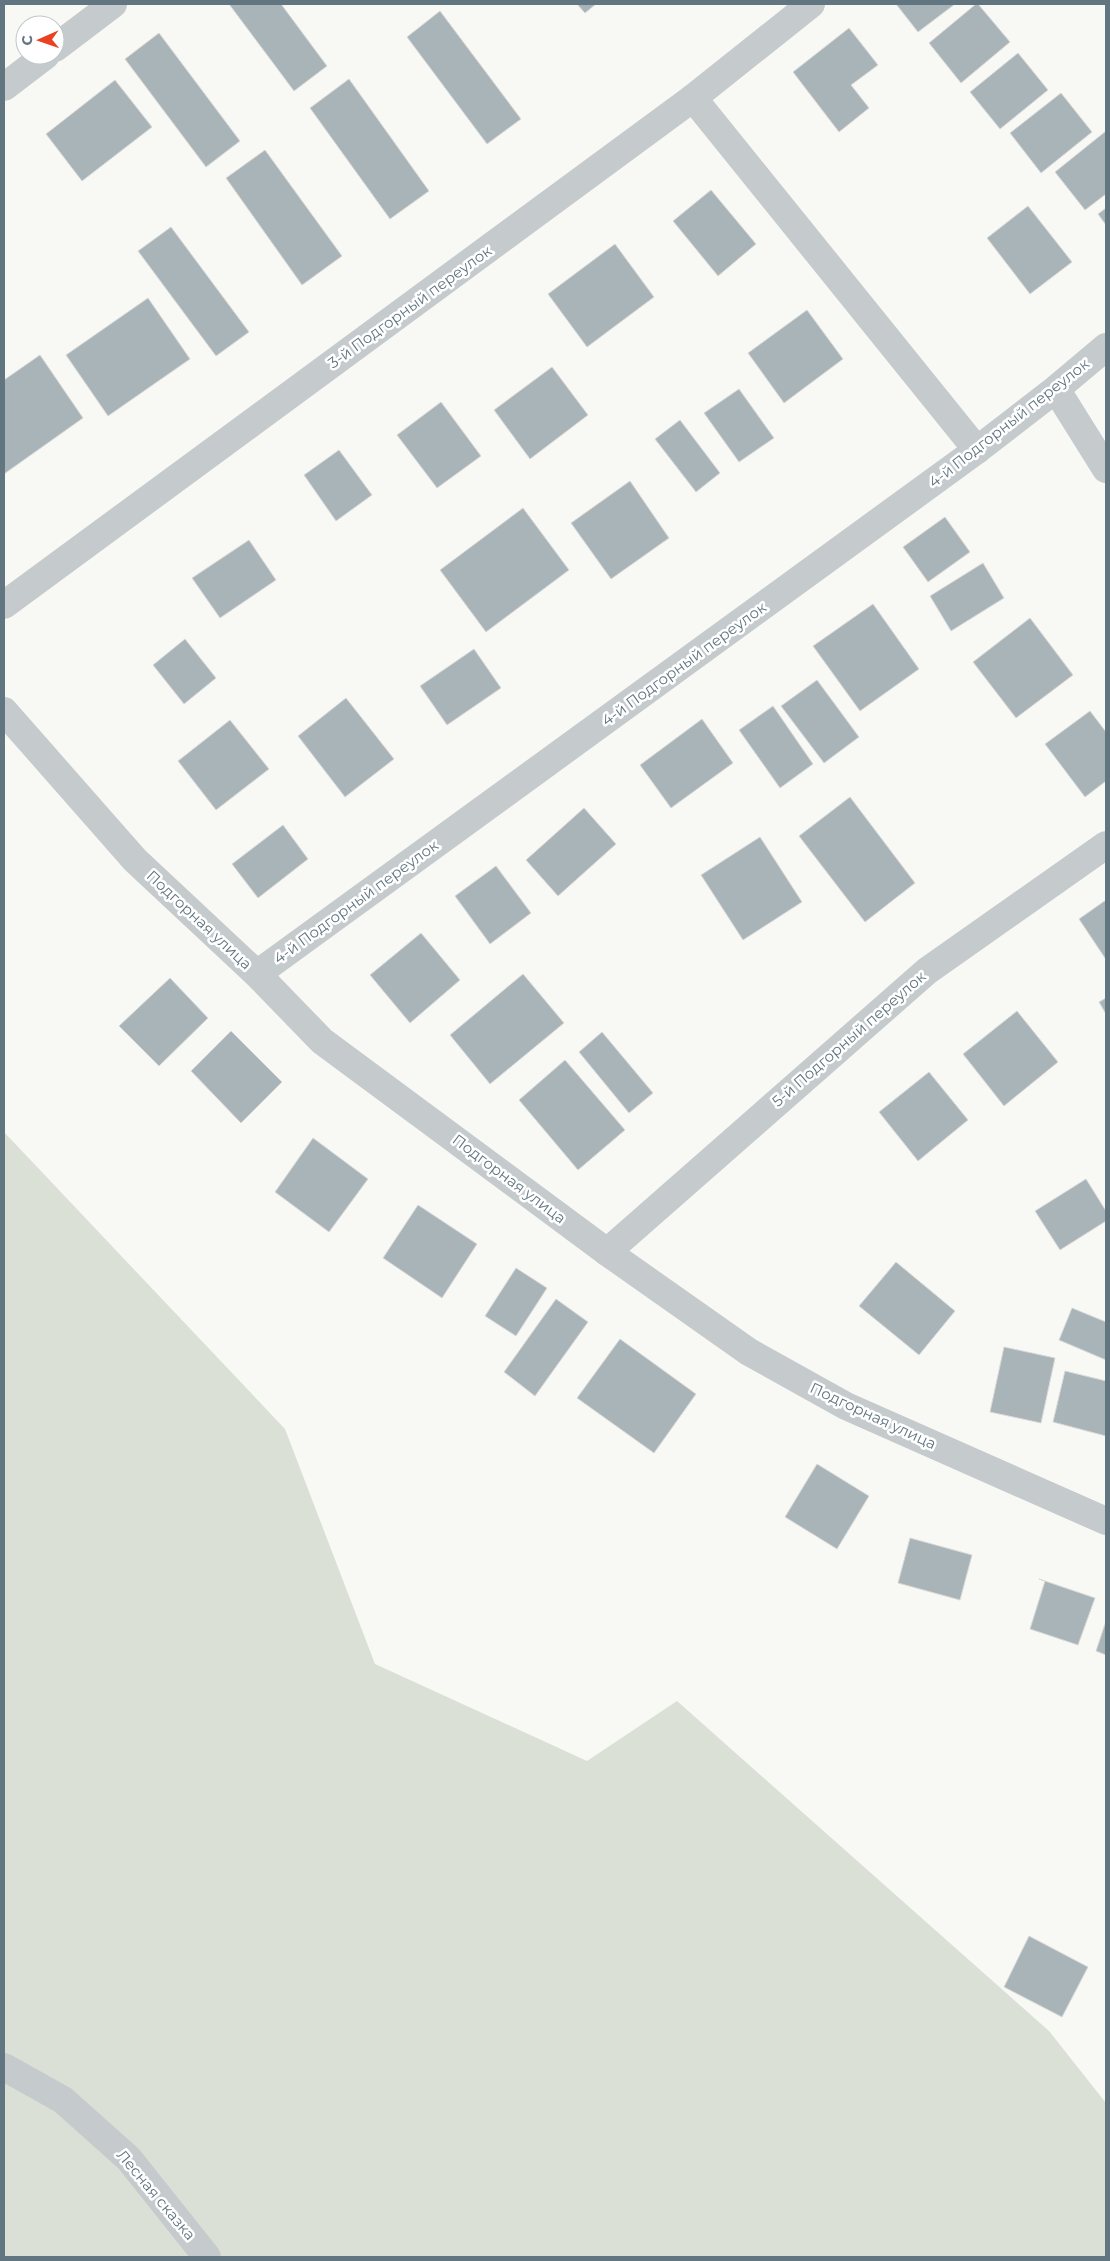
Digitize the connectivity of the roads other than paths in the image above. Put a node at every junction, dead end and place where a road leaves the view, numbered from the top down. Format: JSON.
{"nodes":[{"id":1,"x":113,"y":4,"type":"edge"},
{"id":2,"x":811,"y":4,"type":"edge"},
{"id":3,"x":65,"y":40,"type":"edge"},
{"id":4,"x":33,"y":65,"type":"edge"},
{"id":5,"x":4,"y":87,"type":"edge"},
{"id":6,"x":693,"y":98,"type":"junction"},
{"id":7,"x":1106,"y":347,"type":"edge"},
{"id":8,"x":1056,"y":389,"type":"junction"},
{"id":9,"x":977,"y":450,"type":"junction"},
{"id":10,"x":1106,"y":469,"type":"edge"},
{"id":11,"x":4,"y":605,"type":"edge"},
{"id":12,"x":4,"y":711,"type":"edge"},
{"id":13,"x":1106,"y":845,"type":"edge"},
{"id":14,"x":257,"y":974,"type":"junction"},
{"id":15,"x":607,"y":1252,"type":"junction"},
{"id":16,"x":1106,"y":1521,"type":"edge"},
{"id":17,"x":4,"y":2066,"type":"edge"},
{"id":18,"x":207,"y":2257,"type":"edge"}],
"edges":[{"from":1,"to":3,"type":"street"},
{"from":2,"to":6,"type":"street","name":"3-й Подгорный переулок"},
{"from":4,"to":5,"type":"street"},
{"from":6,"to":9,"type":"street"},
{"from":6,"to":11,"type":"street","name":"3-й Подгорный переулок"},
{"from":7,"to":8,"type":"street","name":"4-й Подгорный переулок"},
{"from":8,"to":9,"type":"street","name":"4-й Подгорный переулок"},
{"from":8,"to":10,"type":"street"},
{"from":9,"to":14,"type":"street","name":"4-й Подгорный переулок"},
{"from":12,"to":14,"type":"street","name":"Подгорная улица"},
{"from":13,"to":15,"type":"street","name":"5-й Подгорный переулок"},
{"from":14,"to":15,"type":"street","name":"Подгорная улица"},
{"from":15,"to":16,"type":"street","name":"Подгорная улица"},
{"from":17,"to":18,"type":"street","name":"Лесная сказка"}]}
